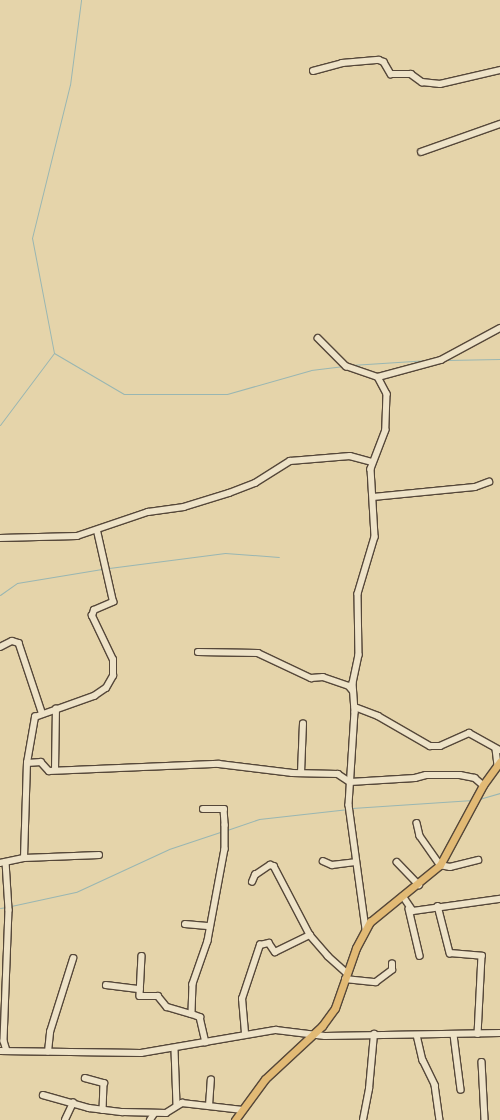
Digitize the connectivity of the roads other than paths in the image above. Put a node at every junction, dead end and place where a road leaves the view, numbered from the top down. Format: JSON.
{"nodes":[{"id":1,"x":500,"y":70,"type":"edge"},
{"id":2,"x":312,"y":71,"type":"dead end"},
{"id":3,"x":500,"y":124,"type":"edge"},
{"id":4,"x":421,"y":152,"type":"dead end"},
{"id":5,"x":500,"y":328,"type":"edge"},
{"id":6,"x":318,"y":338,"type":"dead end"},
{"id":7,"x":378,"y":377,"type":"junction"},
{"id":8,"x":372,"y":462,"type":"junction"},
{"id":9,"x":489,"y":482,"type":"dead end"},
{"id":10,"x":373,"y":497,"type":"junction"},
{"id":11,"x":97,"y":531,"type":"junction"},
{"id":12,"x":0,"y":538,"type":"edge"},
{"id":13,"x":0,"y":647,"type":"edge"},
{"id":14,"x":198,"y":652,"type":"dead end"},
{"id":15,"x":353,"y":691,"type":"junction"},
{"id":16,"x":355,"y":707,"type":"junction"},
{"id":17,"x":56,"y":709,"type":"junction"},
{"id":18,"x":42,"y":712,"type":"junction"},
{"id":19,"x":303,"y":724,"type":"dead end"},
{"id":20,"x":498,"y":749,"type":"edge"},
{"id":21,"x":27,"y":763,"type":"junction"},
{"id":22,"x":499,"y":763,"type":"edge"},
{"id":23,"x":55,"y":770,"type":"junction"},
{"id":24,"x":301,"y":773,"type":"junction"},
{"id":25,"x":350,"y":782,"type":"junction"},
{"id":26,"x":483,"y":785,"type":"junction"},
{"id":27,"x":203,"y":809,"type":"dead end"},
{"id":28,"x":417,"y":823,"type":"dead end"},
{"id":29,"x":99,"y":855,"type":"dead end"},
{"id":30,"x":24,"y":858,"type":"junction"},
{"id":31,"x":478,"y":860,"type":"dead end"},
{"id":32,"x":323,"y":861,"type":"dead end"},
{"id":33,"x":3,"y":862,"type":"edge"},
{"id":34,"x":355,"y":862,"type":"junction"},
{"id":35,"x":397,"y":862,"type":"dead end"},
{"id":36,"x":440,"y":865,"type":"junction"},
{"id":37,"x":252,"y":882,"type":"dead end"},
{"id":38,"x":418,"y":885,"type":"junction"},
{"id":39,"x":403,"y":896,"type":"junction"},
{"id":40,"x":500,"y":899,"type":"edge"},
{"id":41,"x":438,"y":906,"type":"junction"},
{"id":42,"x":409,"y":909,"type":"junction"},
{"id":43,"x":184,"y":924,"type":"dead end"},
{"id":44,"x":210,"y":926,"type":"junction"},
{"id":45,"x":366,"y":929,"type":"junction"},
{"id":46,"x":310,"y":935,"type":"junction"},
{"id":47,"x":142,"y":956,"type":"dead end"},
{"id":48,"x":420,"y":956,"type":"dead end"},
{"id":49,"x":73,"y":959,"type":"dead end"},
{"id":50,"x":392,"y":964,"type":"dead end"},
{"id":51,"x":346,"y":976,"type":"junction"},
{"id":52,"x":106,"y":985,"type":"dead end"},
{"id":53,"x":140,"y":989,"type":"junction"},
{"id":54,"x":192,"y":1014,"type":"junction"},
{"id":55,"x":245,"y":1033,"type":"junction"},
{"id":56,"x":374,"y":1034,"type":"junction"},
{"id":57,"x":478,"y":1034,"type":"junction"},
{"id":58,"x":500,"y":1034,"type":"edge"},
{"id":59,"x":314,"y":1035,"type":"junction"},
{"id":60,"x":417,"y":1035,"type":"junction"},
{"id":61,"x":454,"y":1035,"type":"junction"},
{"id":62,"x":206,"y":1042,"type":"junction"},
{"id":63,"x":0,"y":1050,"type":"edge"},
{"id":64,"x":175,"y":1050,"type":"junction"},
{"id":65,"x":7,"y":1051,"type":"junction"},
{"id":66,"x":48,"y":1052,"type":"junction"},
{"id":67,"x":482,"y":1062,"type":"dead end"},
{"id":68,"x":85,"y":1078,"type":"dead end"},
{"id":69,"x":211,"y":1080,"type":"dead end"},
{"id":70,"x":461,"y":1090,"type":"dead end"},
{"id":71,"x":43,"y":1095,"type":"dead end"},
{"id":72,"x":73,"y":1103,"type":"junction"},
{"id":73,"x":176,"y":1104,"type":"junction"},
{"id":74,"x":209,"y":1106,"type":"junction"},
{"id":75,"x":103,"y":1110,"type":"junction"},
{"id":76,"x":242,"y":1110,"type":"junction"},
{"id":77,"x":123,"y":1112,"type":"junction"},
{"id":78,"x":154,"y":1114,"type":"junction"},
{"id":79,"x":65,"y":1120,"type":"edge"},
{"id":80,"x":120,"y":1120,"type":"edge"},
{"id":81,"x":150,"y":1120,"type":"edge"},
{"id":82,"x":235,"y":1120,"type":"edge"},
{"id":83,"x":363,"y":1120,"type":"edge"},
{"id":84,"x":440,"y":1120,"type":"edge"},
{"id":85,"x":485,"y":1120,"type":"edge"}],
"edges":[{"from":1,"to":2,"type":"street"},
{"from":3,"to":4,"type":"street"},
{"from":5,"to":7,"type":"street"},
{"from":6,"to":7,"type":"street"},
{"from":7,"to":8,"type":"street"},
{"from":8,"to":10,"type":"street"},
{"from":8,"to":11,"type":"street"},
{"from":9,"to":10,"type":"street"},
{"from":10,"to":15,"type":"street"},
{"from":11,"to":12,"type":"street"},
{"from":11,"to":17,"type":"street"},
{"from":13,"to":18,"type":"street"},
{"from":14,"to":15,"type":"street"},
{"from":15,"to":16,"type":"street"},
{"from":16,"to":20,"type":"street"},
{"from":16,"to":25,"type":"street"},
{"from":17,"to":18,"type":"street"},
{"from":17,"to":23,"type":"street"},
{"from":18,"to":21,"type":"street"},
{"from":19,"to":24,"type":"street"},
{"from":20,"to":22,"type":"street"},
{"from":21,"to":23,"type":"street"},
{"from":21,"to":30,"type":"street"},
{"from":22,"to":26,"type":"main road"},
{"from":23,"to":24,"type":"street"},
{"from":24,"to":25,"type":"street"},
{"from":25,"to":26,"type":"street"},
{"from":25,"to":34,"type":"street"},
{"from":26,"to":36,"type":"main road"},
{"from":27,"to":44,"type":"street"},
{"from":28,"to":36,"type":"street"},
{"from":29,"to":30,"type":"street"},
{"from":30,"to":33,"type":"street"},
{"from":31,"to":36,"type":"street"},
{"from":32,"to":34,"type":"street"},
{"from":33,"to":65,"type":"street"},
{"from":34,"to":45,"type":"street"},
{"from":35,"to":38,"type":"street"},
{"from":36,"to":38,"type":"main road"},
{"from":37,"to":46,"type":"street"},
{"from":38,"to":39,"type":"main road"},
{"from":39,"to":42,"type":"street"},
{"from":39,"to":45,"type":"main road"},
{"from":40,"to":41,"type":"street"},
{"from":41,"to":42,"type":"street"},
{"from":41,"to":57,"type":"street"},
{"from":42,"to":48,"type":"street"},
{"from":43,"to":44,"type":"street"},
{"from":44,"to":54,"type":"street"},
{"from":45,"to":51,"type":"main road"},
{"from":46,"to":51,"type":"street"},
{"from":46,"to":55,"type":"street"},
{"from":47,"to":53,"type":"street"},
{"from":49,"to":66,"type":"street"},
{"from":50,"to":51,"type":"street"},
{"from":51,"to":59,"type":"main road"},
{"from":52,"to":53,"type":"street"},
{"from":53,"to":54,"type":"street"},
{"from":54,"to":62,"type":"street"},
{"from":55,"to":59,"type":"street"},
{"from":55,"to":62,"type":"street"},
{"from":56,"to":59,"type":"street"},
{"from":56,"to":60,"type":"street"},
{"from":56,"to":83,"type":"street"},
{"from":57,"to":58,"type":"street"},
{"from":57,"to":61,"type":"street"},
{"from":59,"to":76,"type":"main road"},
{"from":60,"to":61,"type":"street"},
{"from":60,"to":84,"type":"street"},
{"from":61,"to":70,"type":"street"},
{"from":62,"to":64,"type":"street"},
{"from":63,"to":65,"type":"street"},
{"from":64,"to":66,"type":"street"},
{"from":64,"to":73,"type":"street"},
{"from":65,"to":66,"type":"street"},
{"from":67,"to":85,"type":"street"},
{"from":68,"to":75,"type":"street"},
{"from":69,"to":74,"type":"street"},
{"from":71,"to":72,"type":"street"},
{"from":72,"to":75,"type":"street"},
{"from":72,"to":79,"type":"street"},
{"from":73,"to":74,"type":"street"},
{"from":73,"to":78,"type":"street"},
{"from":74,"to":76,"type":"street"},
{"from":75,"to":77,"type":"street"},
{"from":76,"to":82,"type":"main road"},
{"from":77,"to":78,"type":"street"},
{"from":77,"to":80,"type":"street"},
{"from":78,"to":81,"type":"street"}]}
